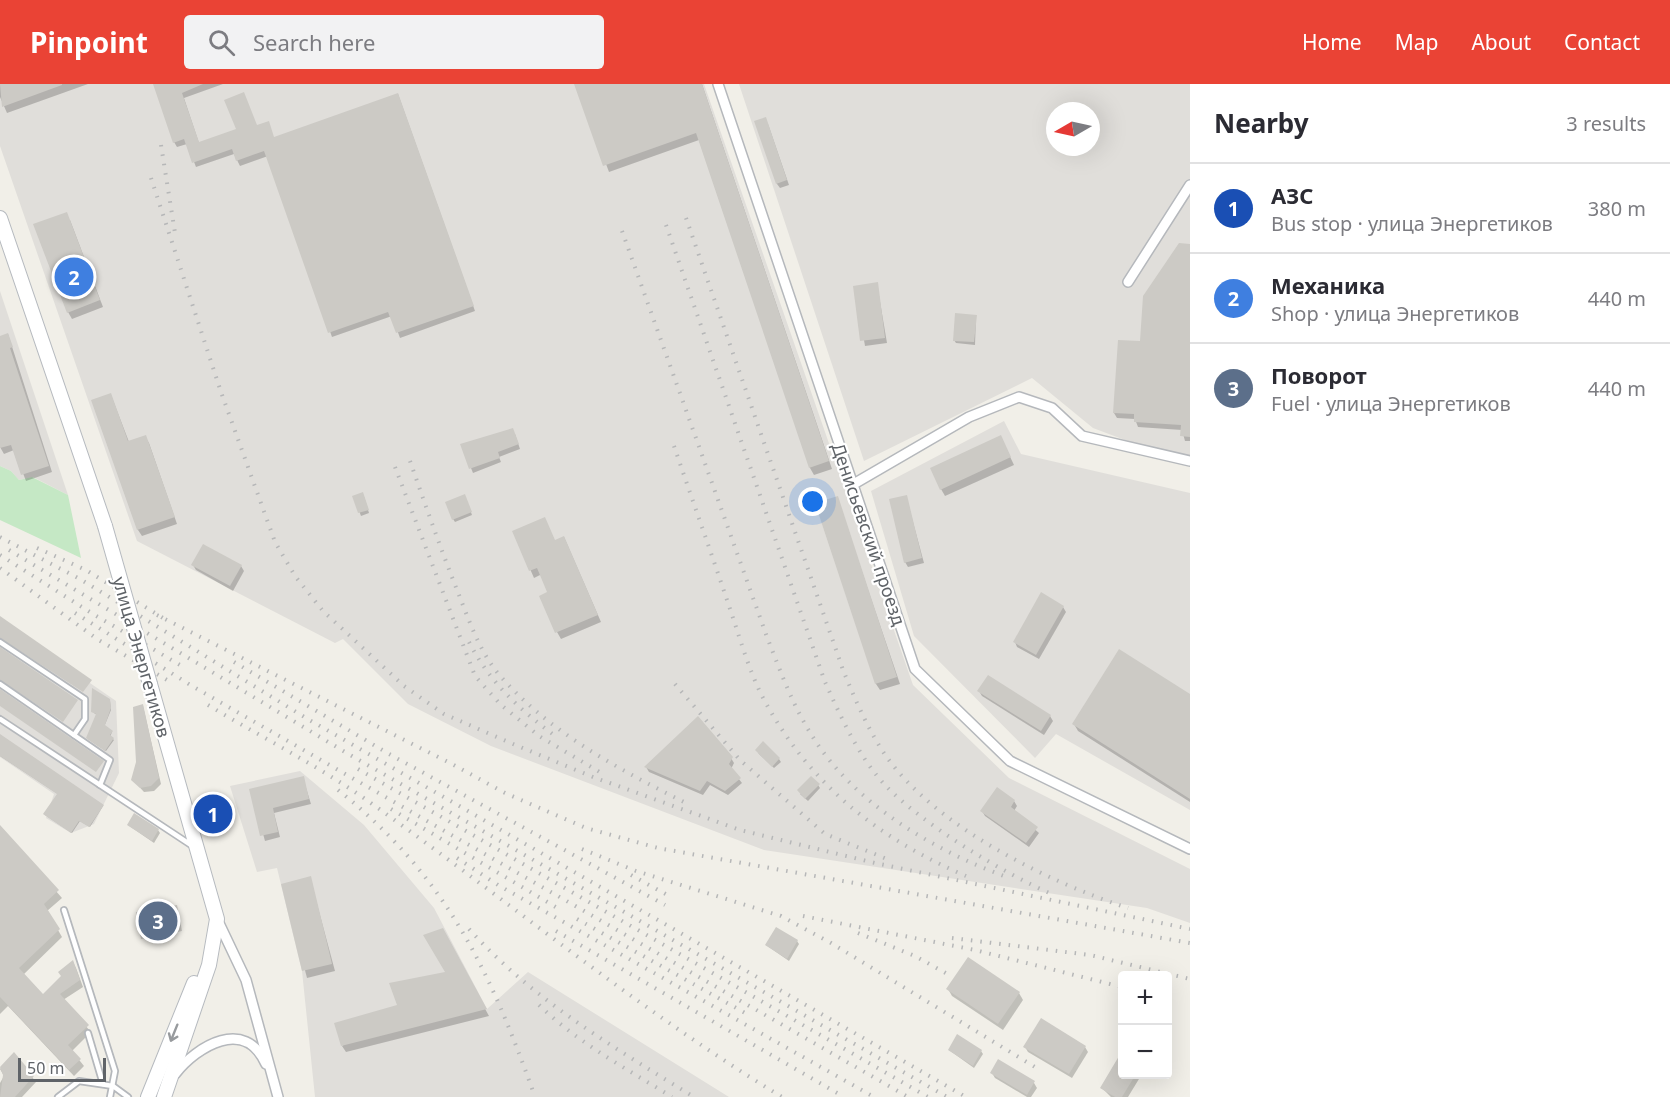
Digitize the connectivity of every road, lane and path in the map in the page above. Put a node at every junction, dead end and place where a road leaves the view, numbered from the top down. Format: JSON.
{"nodes":[{"id":1,"x":718,"y":84,"type":"edge"},
{"id":2,"x":1190,"y":185,"type":"edge"},
{"id":3,"x":0,"y":218,"type":"edge"},
{"id":4,"x":1128,"y":282,"type":"dead end"},
{"id":5,"x":1190,"y":461,"type":"edge"},
{"id":6,"x":852,"y":485,"type":"junction"},
{"id":7,"x":0,"y":642,"type":"edge"},
{"id":8,"x":0,"y":684,"type":"edge"},
{"id":9,"x":0,"y":719,"type":"edge"},
{"id":10,"x":74,"y":735,"type":"junction"},
{"id":11,"x":100,"y":785,"type":"junction"},
{"id":12,"x":1190,"y":849,"type":"edge"},
{"id":13,"x":198,"y":850,"type":"junction"},
{"id":14,"x":64,"y":910,"type":"dead end"},
{"id":15,"x":217,"y":919,"type":"junction"},
{"id":16,"x":88,"y":1033,"type":"dead end"},
{"id":17,"x":169,"y":1082,"type":"junction"},
{"id":18,"x":274,"y":1082,"type":"junction"},
{"id":19,"x":103,"y":1084,"type":"junction"},
{"id":20,"x":113,"y":1086,"type":"junction"},
{"id":21,"x":58,"y":1097,"type":"edge"},
{"id":22,"x":110,"y":1097,"type":"edge"},
{"id":23,"x":128,"y":1097,"type":"edge"},
{"id":24,"x":148,"y":1097,"type":"edge"},
{"id":25,"x":164,"y":1097,"type":"edge"},
{"id":26,"x":278,"y":1097,"type":"edge"}],
"edges":[{"from":1,"to":6,"type":"street","name":"Денисьевский проезд"},
{"from":2,"to":4,"type":"street"},
{"from":3,"to":13,"type":"main road","name":"улица Энергетиков","bridge":true},
{"from":5,"to":6,"type":"street"},
{"from":6,"to":12,"type":"street","name":"Денисьевский проезд"},
{"from":7,"to":10,"type":"lane"},
{"from":8,"to":10,"type":"lane"},
{"from":9,"to":11,"type":"lane"},
{"from":10,"to":11,"type":"lane"},
{"from":11,"to":13,"type":"lane"},
{"from":13,"to":15,"type":"main road","name":"улица Энергетиков"},
{"from":14,"to":20,"type":"lane"},
{"from":15,"to":17,"type":"main road"},
{"from":15,"to":18,"type":"street","name":"улица Энергетиков"},
{"from":15,"to":24,"type":"main road","one_way":true},
{"from":16,"to":19,"type":"lane"},
{"from":17,"to":18,"type":"street"},
{"from":17,"to":25,"type":"main road"},
{"from":18,"to":26,"type":"street","name":"улица Энергетиков"},
{"from":19,"to":20,"type":"lane"},
{"from":19,"to":21,"type":"lane"},
{"from":20,"to":22,"type":"lane"},
{"from":20,"to":23,"type":"lane"}]}
